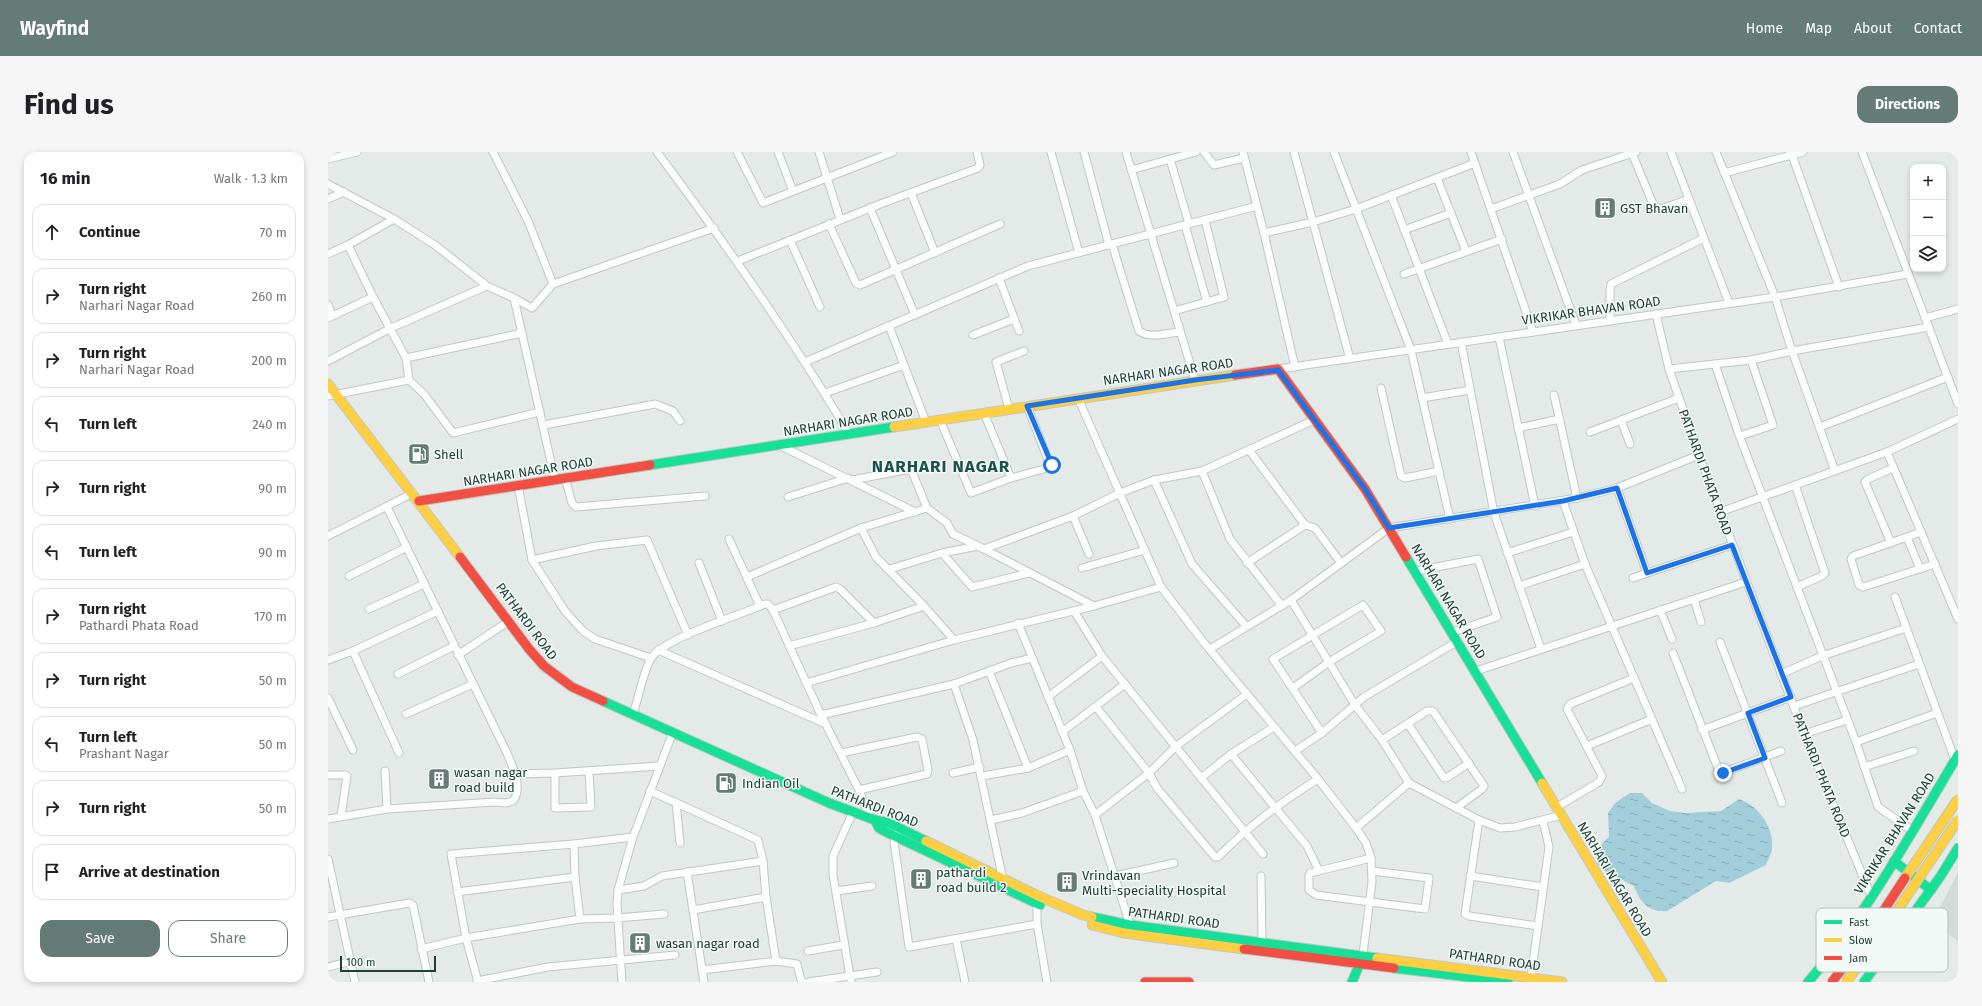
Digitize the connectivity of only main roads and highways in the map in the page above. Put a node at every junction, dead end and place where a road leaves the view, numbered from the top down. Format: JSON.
{"nodes":[{"id":1,"x":328,"y":384,"type":"edge"},
{"id":2,"x":332,"y":395,"type":"edge"},
{"id":3,"x":419,"y":501,"type":"junction"},
{"id":4,"x":1956,"y":758,"type":"edge"},
{"id":5,"x":1958,"y":799,"type":"edge"},
{"id":6,"x":873,"y":819,"type":"junction"},
{"id":7,"x":1958,"y":820,"type":"edge"},
{"id":8,"x":1958,"y":848,"type":"edge"},
{"id":9,"x":1894,"y":861,"type":"junction"},
{"id":10,"x":1931,"y":890,"type":"junction"},
{"id":11,"x":1038,"y":900,"type":"junction"},
{"id":12,"x":1863,"y":908,"type":"edge"},
{"id":13,"x":1886,"y":908,"type":"edge"},
{"id":14,"x":1899,"y":908,"type":"edge"},
{"id":15,"x":1918,"y":908,"type":"edge"},
{"id":16,"x":1131,"y":929,"type":"junction"},
{"id":17,"x":1363,"y":954,"type":"junction"},
{"id":18,"x":1360,"y":964,"type":"junction"},
{"id":19,"x":1817,"y":972,"type":"edge"},
{"id":20,"x":1840,"y":972,"type":"edge"},
{"id":21,"x":1854,"y":972,"type":"edge"},
{"id":22,"x":1871,"y":972,"type":"edge"},
{"id":23,"x":1144,"y":982,"type":"edge"},
{"id":24,"x":1189,"y":982,"type":"edge"},
{"id":25,"x":1352,"y":982,"type":"edge"},
{"id":26,"x":1508,"y":982,"type":"edge"},
{"id":27,"x":1558,"y":982,"type":"edge"},
{"id":28,"x":1562,"y":982,"type":"edge"},
{"id":29,"x":1662,"y":982,"type":"edge"},
{"id":30,"x":1808,"y":982,"type":"edge"},
{"id":31,"x":1832,"y":982,"type":"edge"},
{"id":32,"x":1846,"y":982,"type":"edge"},
{"id":33,"x":1864,"y":982,"type":"edge"}],
"edges":[{"from":1,"to":2,"type":"main road","name":"PATHARDI ROAD"},
{"from":2,"to":3,"type":"main road","name":"PATHARDI ROAD"},
{"from":3,"to":6,"type":"main road","name":"PATHARDI ROAD"},
{"from":3,"to":29,"type":"main road","name":"NARHARI NAGAR ROAD"},
{"from":4,"to":9,"type":"main road","name":"VIKRIKAR BHAVAN ROAD"},
{"from":5,"to":13,"type":"main road","bridge":true},
{"from":6,"to":11,"type":"main road","name":"PATHARDI ROAD"},
{"from":6,"to":11,"type":"main road"},
{"from":7,"to":14,"type":"main road","bridge":true},
{"from":8,"to":10,"type":"main road"},
{"from":9,"to":10,"type":"main road"},
{"from":9,"to":12,"type":"main road","name":"VIKRIKAR BHAVAN ROAD"},
{"from":10,"to":15,"type":"main road"},
{"from":11,"to":16,"type":"main road","name":"PATHARDI ROAD"},
{"from":16,"to":17,"type":"main road","name":"PATHARDI ROAD"},
{"from":16,"to":18,"type":"main road"},
{"from":17,"to":18,"type":"main road"},
{"from":17,"to":27,"type":"main road","name":"PATHARDI ROAD"},
{"from":18,"to":25,"type":"main road"},
{"from":18,"to":26,"type":"main road"},
{"from":19,"to":30,"type":"main road","name":"VIKRIKAR BHAVAN ROAD"},
{"from":20,"to":31,"type":"main road","bridge":true},
{"from":21,"to":32,"type":"main road","bridge":true},
{"from":22,"to":33,"type":"main road"},
{"from":23,"to":24,"type":"main road"},
{"from":27,"to":28,"type":"main road","name":"PATHARDI ROAD"}]}
